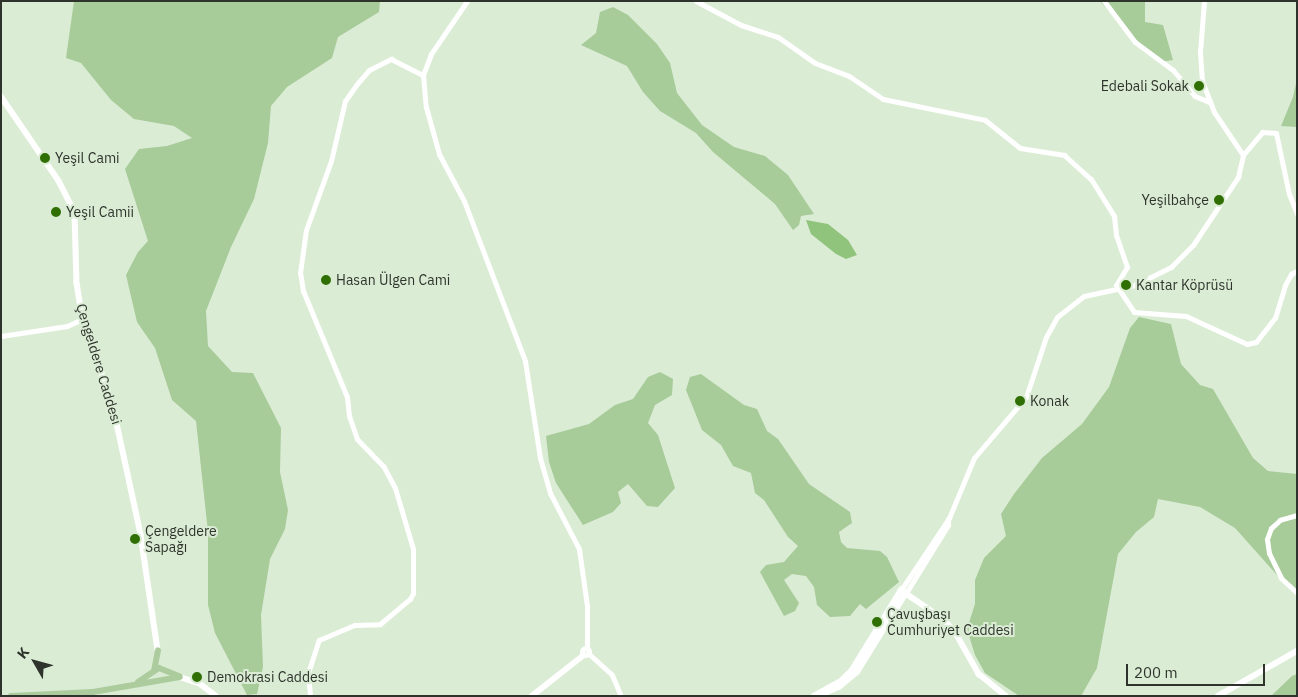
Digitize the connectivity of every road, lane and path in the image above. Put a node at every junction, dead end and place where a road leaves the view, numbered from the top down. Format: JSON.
{"nodes":[{"id":1,"x":466,"y":1,"type":"edge"},
{"id":2,"x":696,"y":1,"type":"edge"},
{"id":3,"x":1104,"y":1,"type":"edge"},
{"id":4,"x":1204,"y":1,"type":"edge"},
{"id":5,"x":423,"y":75,"type":"junction"},
{"id":6,"x":1,"y":96,"type":"edge"},
{"id":7,"x":1209,"y":102,"type":"junction"},
{"id":8,"x":1243,"y":155,"type":"junction"},
{"id":9,"x":1297,"y":214,"type":"edge"},
{"id":10,"x":1297,"y":271,"type":"edge"},
{"id":11,"x":1117,"y":289,"type":"junction"},
{"id":12,"x":83,"y":319,"type":"junction"},
{"id":13,"x":1,"y":336,"type":"edge"},
{"id":14,"x":1297,"y":515,"type":"edge"},
{"id":15,"x":903,"y":591,"type":"junction"},
{"id":16,"x":1297,"y":593,"type":"edge"},
{"id":17,"x":158,"y":650,"type":"junction"},
{"id":18,"x":1297,"y":652,"type":"edge"},
{"id":19,"x":586,"y":653,"type":"junction"},
{"id":20,"x":154,"y":670,"type":"junction"},
{"id":21,"x":164,"y":670,"type":"junction"},
{"id":22,"x":180,"y":677,"type":"junction"},
{"id":23,"x":160,"y":680,"type":"junction"},
{"id":24,"x":134,"y":685,"type":"junction"},
{"id":25,"x":815,"y":695,"type":"edge"},
{"id":26,"x":11,"y":696,"type":"edge"},
{"id":27,"x":216,"y":696,"type":"edge"},
{"id":28,"x":310,"y":696,"type":"edge"},
{"id":29,"x":532,"y":696,"type":"edge"},
{"id":30,"x":621,"y":696,"type":"edge"},
{"id":31,"x":1006,"y":696,"type":"edge"},
{"id":32,"x":1218,"y":696,"type":"edge"}],
"edges":[{"from":1,"to":5,"type":"street"},
{"from":2,"to":11,"type":"street"},
{"from":3,"to":7,"type":"street"},
{"from":4,"to":7,"type":"street"},
{"from":5,"to":19,"type":"street"},
{"from":5,"to":28,"type":"street"},
{"from":6,"to":12,"type":"main road","name":"Çengeldere Caddesi"},
{"from":7,"to":8,"type":"street"},
{"from":8,"to":9,"type":"street"},
{"from":8,"to":11,"type":"street"},
{"from":10,"to":11,"type":"street"},
{"from":11,"to":15,"type":"street"},
{"from":12,"to":13,"type":"street"},
{"from":12,"to":17,"type":"main road","name":"Çengeldere Caddesi"},
{"from":14,"to":16,"type":"street"},
{"from":15,"to":25,"type":"main road"},
{"from":15,"to":31,"type":"main road"},
{"from":17,"to":20,"type":"main road"},
{"from":17,"to":21,"type":"main road"},
{"from":18,"to":32,"type":"main road"},
{"from":19,"to":29,"type":"main road"},
{"from":19,"to":30,"type":"street"},
{"from":20,"to":21,"type":"main road"},
{"from":20,"to":23,"type":"main road"},
{"from":20,"to":24,"type":"main road"},
{"from":21,"to":22,"type":"main road"},
{"from":21,"to":23,"type":"main road"},
{"from":22,"to":23,"type":"main road"},
{"from":22,"to":27,"type":"main road"},
{"from":23,"to":24,"type":"main road"},
{"from":24,"to":26,"type":"main road"}]}
